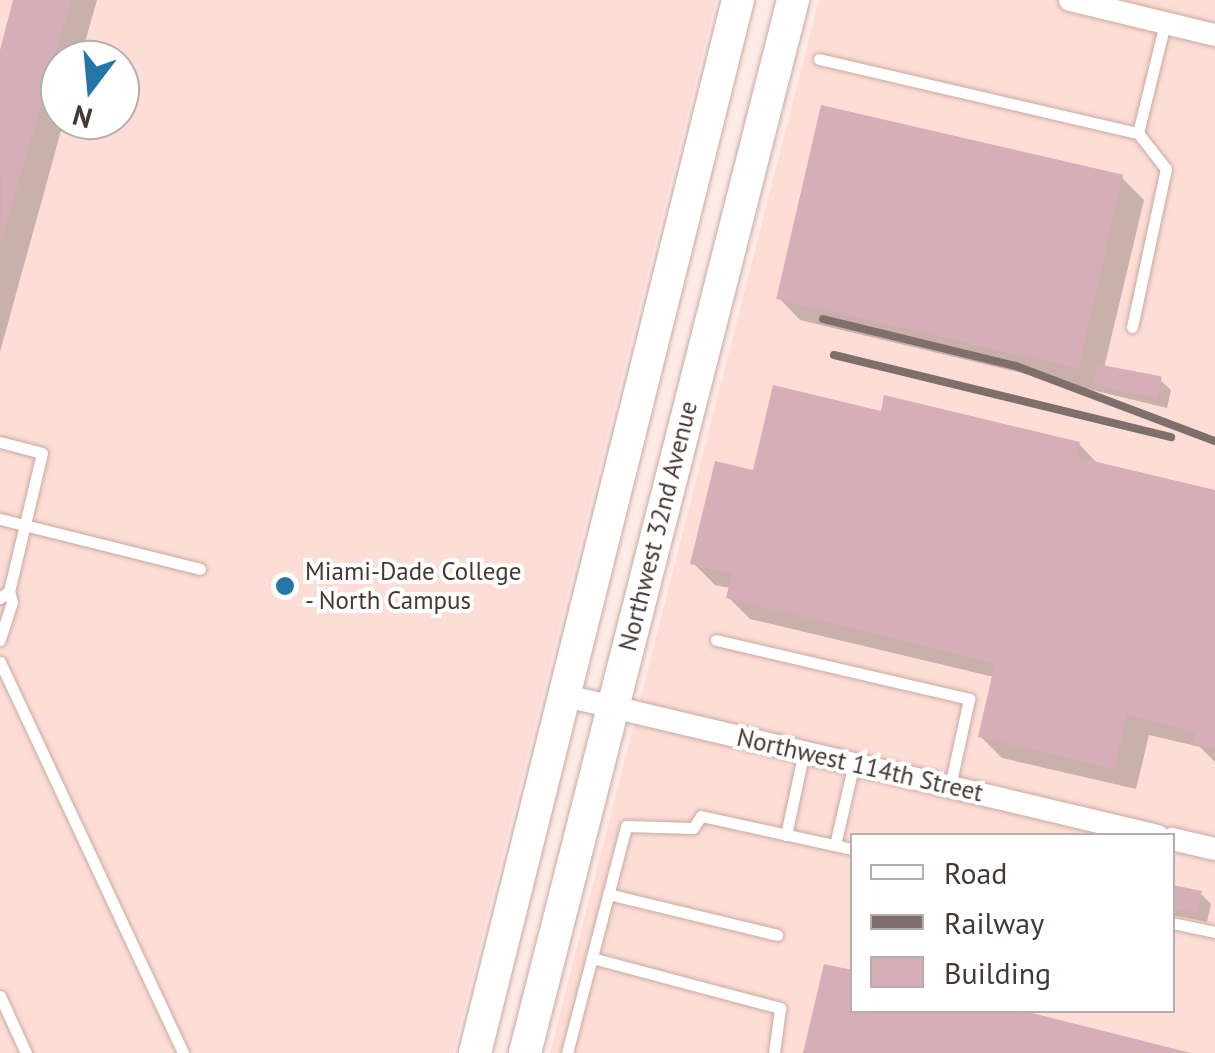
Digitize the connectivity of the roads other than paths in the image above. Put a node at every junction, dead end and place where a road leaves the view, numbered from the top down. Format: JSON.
{"nodes":[{"id":1,"x":738,"y":0,"type":"edge"},
{"id":2,"x":793,"y":0,"type":"edge"},
{"id":3,"x":1070,"y":0,"type":"edge"},
{"id":4,"x":1165,"y":23,"type":"junction"},
{"id":5,"x":1215,"y":35,"type":"edge"},
{"id":6,"x":819,"y":59,"type":"dead end"},
{"id":7,"x":1138,"y":133,"type":"junction"},
{"id":8,"x":1132,"y":327,"type":"dead end"},
{"id":9,"x":0,"y":442,"type":"edge"},
{"id":10,"x":0,"y":519,"type":"edge"},
{"id":11,"x":24,"y":525,"type":"junction"},
{"id":12,"x":200,"y":569,"type":"dead end"},
{"id":13,"x":4,"y":594,"type":"edge"},
{"id":14,"x":0,"y":640,"type":"edge"},
{"id":15,"x":716,"y":640,"type":"dead end"},
{"id":16,"x":0,"y":662,"type":"edge"},
{"id":17,"x":562,"y":695,"type":"junction"},
{"id":18,"x":613,"y":707,"type":"junction"},
{"id":19,"x":804,"y":751,"type":"junction"},
{"id":20,"x":854,"y":763,"type":"junction"},
{"id":21,"x":950,"y":786,"type":"junction"},
{"id":22,"x":1146,"y":833,"type":"edge"},
{"id":23,"x":786,"y":834,"type":"junction"},
{"id":24,"x":1175,"y":840,"type":"edge"},
{"id":25,"x":835,"y":845,"type":"junction"},
{"id":26,"x":850,"y":849,"type":"edge"},
{"id":27,"x":1215,"y":849,"type":"edge"},
{"id":28,"x":608,"y":894,"type":"junction"},
{"id":29,"x":1175,"y":923,"type":"edge"},
{"id":30,"x":1215,"y":932,"type":"edge"},
{"id":31,"x":777,"y":935,"type":"dead end"},
{"id":32,"x":592,"y":958,"type":"junction"},
{"id":33,"x":0,"y":996,"type":"edge"},
{"id":34,"x":26,"y":1053,"type":"edge"},
{"id":35,"x":183,"y":1053,"type":"edge"},
{"id":36,"x":475,"y":1053,"type":"edge"},
{"id":37,"x":525,"y":1053,"type":"edge"},
{"id":38,"x":567,"y":1053,"type":"edge"},
{"id":39,"x":774,"y":1053,"type":"edge"}],
"edges":[{"from":1,"to":17,"type":"main road","name":"Northwest 32nd Avenue"},
{"from":2,"to":18,"type":"main road","name":"Northwest 32nd Avenue"},
{"from":3,"to":4,"type":"street"},
{"from":4,"to":5,"type":"street"},
{"from":4,"to":7,"type":"lane"},
{"from":6,"to":7,"type":"lane"},
{"from":7,"to":8,"type":"lane"},
{"from":9,"to":11,"type":"lane"},
{"from":10,"to":11,"type":"lane"},
{"from":11,"to":12,"type":"lane"},
{"from":11,"to":13,"type":"lane"},
{"from":13,"to":14,"type":"lane"},
{"from":15,"to":21,"type":"lane"},
{"from":16,"to":35,"type":"lane"},
{"from":17,"to":18,"type":"street","name":"Northwest 114th Street"},
{"from":17,"to":36,"type":"main road","name":"Northwest 32nd Avenue"},
{"from":18,"to":19,"type":"street","name":"Northwest 114th Street"},
{"from":18,"to":37,"type":"main road","name":"Northwest 32nd Avenue"},
{"from":19,"to":20,"type":"street","name":"Northwest 114th Street"},
{"from":19,"to":23,"type":"lane"},
{"from":20,"to":21,"type":"street","name":"Northwest 114th Street"},
{"from":20,"to":25,"type":"lane"},
{"from":21,"to":22,"type":"street","name":"Northwest 114th Street"},
{"from":23,"to":25,"type":"lane"},
{"from":23,"to":28,"type":"lane"},
{"from":24,"to":27,"type":"street"},
{"from":25,"to":26,"type":"lane"},
{"from":28,"to":31,"type":"lane"},
{"from":28,"to":32,"type":"lane"},
{"from":29,"to":30,"type":"lane"},
{"from":32,"to":38,"type":"lane"},
{"from":32,"to":39,"type":"lane"},
{"from":33,"to":34,"type":"lane"}]}
